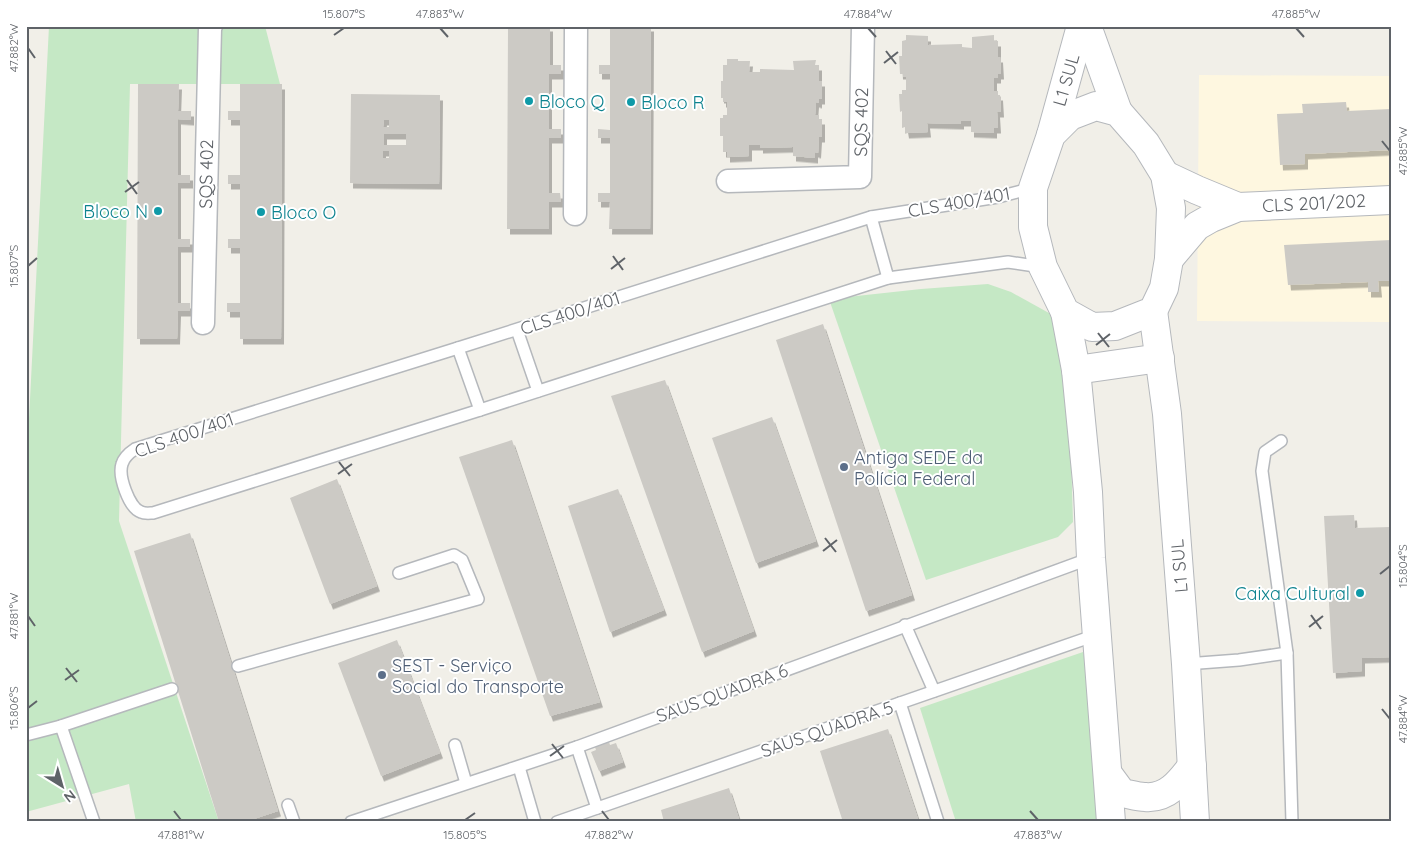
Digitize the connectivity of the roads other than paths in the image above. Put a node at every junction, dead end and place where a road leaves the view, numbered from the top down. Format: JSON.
{"nodes":[{"id":1,"x":212,"y":26,"type":"edge"},
{"id":2,"x":576,"y":26,"type":"edge"},
{"id":3,"x":863,"y":26,"type":"edge"},
{"id":4,"x":1081,"y":26,"type":"edge"},
{"id":5,"x":1086,"y":26,"type":"edge"},
{"id":6,"x":1118,"y":112,"type":"junction"},
{"id":7,"x":1051,"y":135,"type":"junction"},
{"id":8,"x":1165,"y":175,"type":"junction"},
{"id":9,"x":728,"y":181,"type":"dead end"},
{"id":10,"x":1033,"y":188,"type":"junction"},
{"id":11,"x":1391,"y":200,"type":"edge"},
{"id":12,"x":1238,"y":207,"type":"junction"},
{"id":13,"x":575,"y":214,"type":"dead end"},
{"id":14,"x":870,"y":218,"type":"junction"},
{"id":15,"x":1169,"y":259,"type":"junction"},
{"id":16,"x":1043,"y":267,"type":"junction"},
{"id":17,"x":888,"y":278,"type":"junction"},
{"id":18,"x":1153,"y":311,"type":"junction"},
{"id":19,"x":1065,"y":312,"type":"junction"},
{"id":20,"x":203,"y":323,"type":"dead end"},
{"id":21,"x":517,"y":330,"type":"junction"},
{"id":22,"x":458,"y":348,"type":"junction"},
{"id":23,"x":1160,"y":358,"type":"junction"},
{"id":24,"x":1076,"y":370,"type":"junction"},
{"id":25,"x":538,"y":391,"type":"junction"},
{"id":26,"x":480,"y":410,"type":"junction"},
{"id":27,"x":1281,"y":441,"type":"dead end"},
{"id":28,"x":1091,"y":558,"type":"junction"},
{"id":29,"x":399,"y":573,"type":"dead end"},
{"id":30,"x":905,"y":625,"type":"junction"},
{"id":31,"x":1097,"y":635,"type":"junction"},
{"id":32,"x":1287,"y":653,"type":"junction"},
{"id":33,"x":1186,"y":664,"type":"junction"},
{"id":34,"x":238,"y":666,"type":"dead end"},
{"id":35,"x":172,"y":689,"type":"dead end"},
{"id":36,"x":934,"y":691,"type":"junction"},
{"id":37,"x":900,"y":703,"type":"junction"},
{"id":38,"x":61,"y":726,"type":"junction"},
{"id":39,"x":26,"y":735,"type":"edge"},
{"id":40,"x":455,"y":745,"type":"dead end"},
{"id":41,"x":577,"y":747,"type":"junction"},
{"id":42,"x":1192,"y":766,"type":"junction"},
{"id":43,"x":519,"y":767,"type":"junction"},
{"id":44,"x":1108,"y":774,"type":"junction"},
{"id":45,"x":466,"y":783,"type":"junction"},
{"id":46,"x":288,"y":805,"type":"dead end"},
{"id":47,"x":597,"y":808,"type":"junction"},
{"id":48,"x":94,"y":822,"type":"edge"},
{"id":49,"x":294,"y":822,"type":"edge"},
{"id":50,"x":351,"y":822,"type":"edge"},
{"id":51,"x":535,"y":822,"type":"edge"},
{"id":52,"x":556,"y":822,"type":"edge"},
{"id":53,"x":938,"y":822,"type":"edge"},
{"id":54,"x":1111,"y":822,"type":"edge"},
{"id":55,"x":1196,"y":822,"type":"edge"},
{"id":56,"x":1292,"y":822,"type":"edge"}],
"edges":[{"from":1,"to":20,"type":"street","name":"SQS 402"},
{"from":2,"to":13,"type":"street"},
{"from":3,"to":9,"type":"street","name":"SQS 402"},
{"from":4,"to":7,"type":"street","name":"L1 SUL"},
{"from":5,"to":6,"type":"street","name":"L1 SUL"},
{"from":6,"to":7,"type":"street"},
{"from":6,"to":8,"type":"street"},
{"from":7,"to":10,"type":"street","name":"L1 SUL"},
{"from":8,"to":12,"type":"street","name":"CLS 201/202"},
{"from":8,"to":15,"type":"street"},
{"from":10,"to":14,"type":"lane","name":"CLS 400/401"},
{"from":10,"to":16,"type":"street","name":"L1 SUL"},
{"from":11,"to":12,"type":"street","name":"CLS 201/202"},
{"from":12,"to":15,"type":"street","name":"CLS 201/202"},
{"from":14,"to":17,"type":"lane"},
{"from":14,"to":21,"type":"lane","name":"CLS 400/401"},
{"from":15,"to":18,"type":"street"},
{"from":16,"to":17,"type":"lane","name":"CLS 400/401"},
{"from":16,"to":19,"type":"street","name":"L1 SUL"},
{"from":17,"to":25,"type":"lane","name":"CLS 400/401"},
{"from":18,"to":19,"type":"street"},
{"from":18,"to":23,"type":"street","name":"L1 SUL"},
{"from":19,"to":24,"type":"street"},
{"from":21,"to":22,"type":"lane","name":"CLS 400/401"},
{"from":21,"to":25,"type":"lane"},
{"from":22,"to":26,"type":"lane"},
{"from":22,"to":26,"type":"lane","name":"CLS 400/401"},
{"from":23,"to":24,"type":"street"},
{"from":23,"to":33,"type":"street","name":"L1 SUL"},
{"from":24,"to":28,"type":"street"},
{"from":25,"to":26,"type":"lane","name":"CLS 400/401"},
{"from":27,"to":32,"type":"lane"},
{"from":28,"to":30,"type":"lane","name":"SAUS QUADRA 6"},
{"from":28,"to":31,"type":"street"},
{"from":29,"to":34,"type":"lane"},
{"from":30,"to":36,"type":"lane"},
{"from":30,"to":41,"type":"lane","name":"SAUS QUADRA 6"},
{"from":31,"to":36,"type":"lane","name":"SAUS QUADRA 5"},
{"from":31,"to":44,"type":"street"},
{"from":32,"to":33,"type":"lane"},
{"from":32,"to":56,"type":"lane"},
{"from":33,"to":42,"type":"street","name":"L1 SUL"},
{"from":35,"to":38,"type":"lane"},
{"from":36,"to":37,"type":"lane","name":"SAUS QUADRA 5"},
{"from":37,"to":47,"type":"lane","name":"SAUS QUADRA 5"},
{"from":37,"to":53,"type":"lane"},
{"from":38,"to":39,"type":"lane"},
{"from":38,"to":48,"type":"lane"},
{"from":40,"to":45,"type":"lane"},
{"from":41,"to":43,"type":"lane","name":"SAUS QUADRA 6"},
{"from":41,"to":47,"type":"lane"},
{"from":42,"to":44,"type":"street"},
{"from":42,"to":55,"type":"street","name":"L1 SUL"},
{"from":43,"to":45,"type":"lane","name":"SAUS QUADRA 6"},
{"from":43,"to":51,"type":"lane"},
{"from":44,"to":54,"type":"street"},
{"from":45,"to":50,"type":"lane","name":"SAUS QUADRA 6"},
{"from":46,"to":49,"type":"lane"},
{"from":47,"to":52,"type":"lane","name":"SAUS QUADRA 5"}]}
